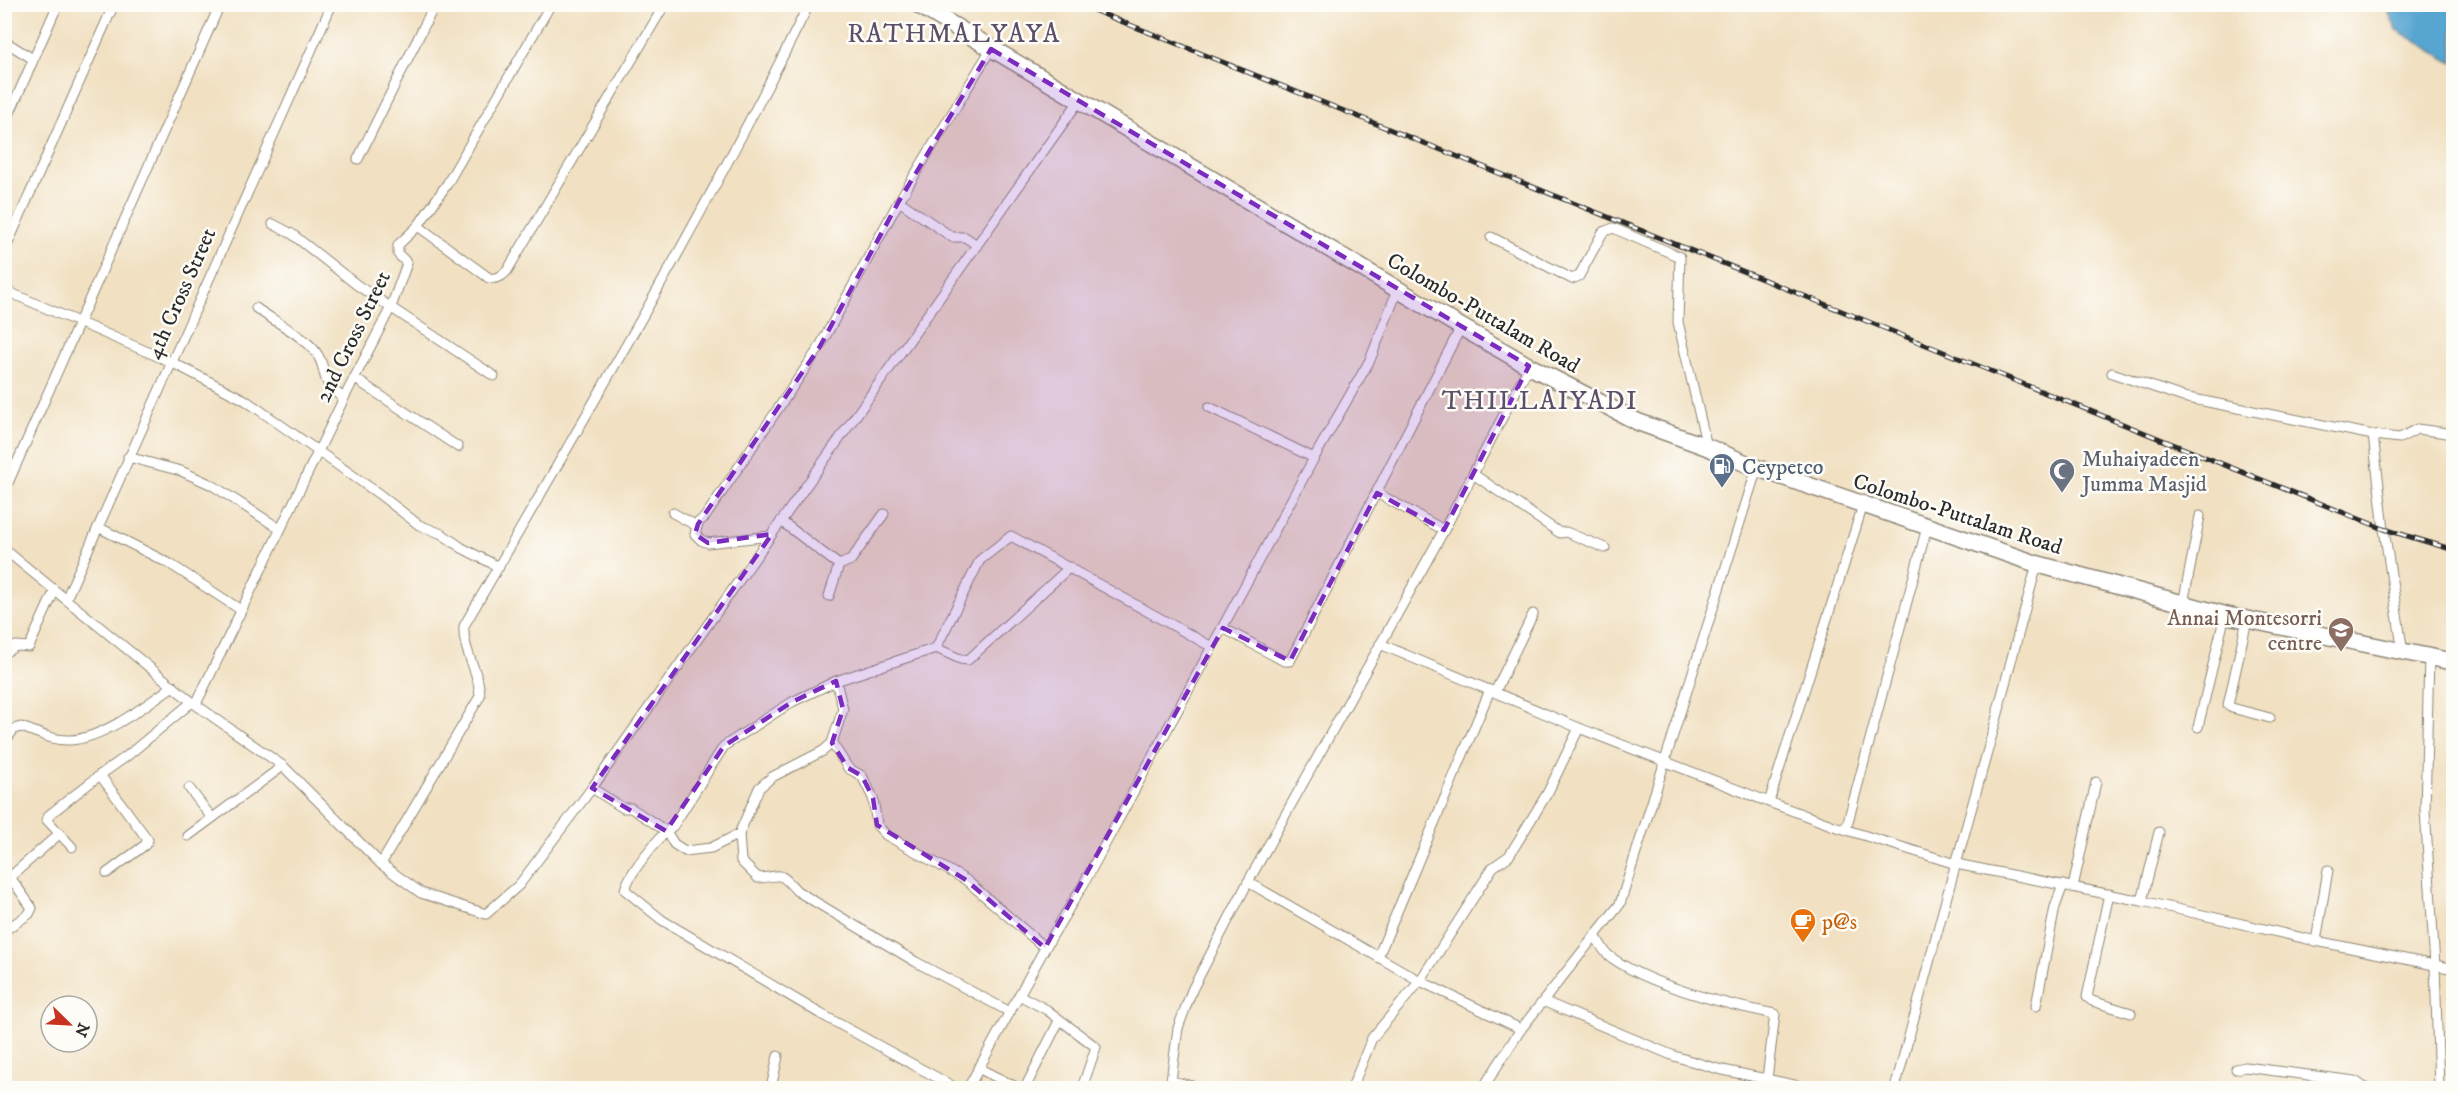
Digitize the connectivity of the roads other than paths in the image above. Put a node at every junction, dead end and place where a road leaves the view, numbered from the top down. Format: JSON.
{"nodes":[{"id":1,"x":58,"y":4,"type":"edge"},
{"id":2,"x":114,"y":4,"type":"edge"},
{"id":3,"x":332,"y":4,"type":"edge"},
{"id":4,"x":435,"y":4,"type":"edge"},
{"id":5,"x":551,"y":4,"type":"edge"},
{"id":6,"x":665,"y":4,"type":"edge"},
{"id":7,"x":809,"y":4,"type":"edge"},
{"id":8,"x":917,"y":4,"type":"edge"},
{"id":9,"x":219,"y":6,"type":"edge"},
{"id":10,"x":4,"y":41,"type":"edge"},
{"id":11,"x":991,"y":49,"type":"junction"},
{"id":12,"x":33,"y":59,"type":"junction"},
{"id":13,"x":1079,"y":101,"type":"junction"},
{"id":14,"x":4,"y":126,"type":"edge"},
{"id":15,"x":358,"y":159,"type":"dead end"},
{"id":16,"x":899,"y":201,"type":"junction"},
{"id":17,"x":273,"y":224,"type":"dead end"},
{"id":18,"x":418,"y":226,"type":"junction"},
{"id":19,"x":1491,"y":237,"type":"dead end"},
{"id":20,"x":977,"y":245,"type":"junction"},
{"id":21,"x":4,"y":252,"type":"edge"},
{"id":22,"x":4,"y":290,"type":"edge"},
{"id":23,"x":1398,"y":290,"type":"junction"},
{"id":24,"x":391,"y":307,"type":"junction"},
{"id":25,"x":256,"y":308,"type":"dead end"},
{"id":26,"x":80,"y":321,"type":"junction"},
{"id":27,"x":1461,"y":327,"type":"junction"},
{"id":28,"x":171,"y":362,"type":"junction"},
{"id":29,"x":1529,"y":366,"type":"junction"},
{"id":30,"x":2112,"y":373,"type":"dead end"},
{"id":31,"x":494,"y":376,"type":"dead end"},
{"id":32,"x":354,"y":378,"type":"junction"},
{"id":33,"x":344,"y":398,"type":"junction"},
{"id":34,"x":1209,"y":407,"type":"dead end"},
{"id":35,"x":2454,"y":434,"type":"edge"},
{"id":36,"x":2373,"y":435,"type":"junction"},
{"id":37,"x":458,"y":447,"type":"dead end"},
{"id":38,"x":1707,"y":447,"type":"junction"},
{"id":39,"x":317,"y":452,"type":"junction"},
{"id":40,"x":128,"y":457,"type":"junction"},
{"id":41,"x":1314,"y":458,"type":"junction"},
{"id":42,"x":1757,"y":468,"type":"junction"},
{"id":43,"x":1473,"y":474,"type":"junction"},
{"id":44,"x":4,"y":492,"type":"edge"},
{"id":45,"x":1377,"y":493,"type":"junction"},
{"id":46,"x":1863,"y":506,"type":"junction"},
{"id":47,"x":673,"y":513,"type":"dead end"},
{"id":48,"x":884,"y":514,"type":"dead end"},
{"id":49,"x":2200,"y":516,"type":"dead end"},
{"id":50,"x":781,"y":521,"type":"junction"},
{"id":51,"x":698,"y":524,"type":"junction"},
{"id":52,"x":98,"y":527,"type":"junction"},
{"id":53,"x":1927,"y":527,"type":"junction"},
{"id":54,"x":280,"y":529,"type":"junction"},
{"id":55,"x":1444,"y":530,"type":"junction"},
{"id":56,"x":770,"y":536,"type":"junction"},
{"id":57,"x":1605,"y":548,"type":"dead end"},
{"id":58,"x":4,"y":549,"type":"edge"},
{"id":59,"x":2037,"y":564,"type":"junction"},
{"id":60,"x":839,"y":565,"type":"junction"},
{"id":61,"x":499,"y":567,"type":"junction"},
{"id":62,"x":1070,"y":567,"type":"junction"},
{"id":63,"x":54,"y":592,"type":"junction"},
{"id":64,"x":829,"y":596,"type":"dead end"},
{"id":65,"x":66,"y":598,"type":"junction"},
{"id":66,"x":2183,"y":604,"type":"junction"},
{"id":67,"x":241,"y":610,"type":"junction"},
{"id":68,"x":1533,"y":614,"type":"dead end"},
{"id":69,"x":2225,"y":615,"type":"junction"},
{"id":70,"x":2247,"y":620,"type":"junction"},
{"id":71,"x":1223,"y":628,"type":"junction"},
{"id":72,"x":1380,"y":644,"type":"junction"},
{"id":73,"x":1212,"y":647,"type":"junction"},
{"id":74,"x":936,"y":648,"type":"junction"},
{"id":75,"x":4,"y":652,"type":"edge"},
{"id":76,"x":2403,"y":652,"type":"junction"},
{"id":77,"x":2430,"y":658,"type":"junction"},
{"id":78,"x":2454,"y":662,"type":"edge"},
{"id":79,"x":836,"y":681,"type":"junction"},
{"id":80,"x":173,"y":686,"type":"junction"},
{"id":81,"x":1492,"y":691,"type":"junction"},
{"id":82,"x":194,"y":703,"type":"junction"},
{"id":83,"x":2000,"y":706,"type":"dead end"},
{"id":84,"x":2270,"y":718,"type":"dead end"},
{"id":85,"x":2198,"y":727,"type":"dead end"},
{"id":86,"x":1579,"y":728,"type":"junction"},
{"id":87,"x":4,"y":743,"type":"edge"},
{"id":88,"x":832,"y":743,"type":"junction"},
{"id":89,"x":1664,"y":760,"type":"junction"},
{"id":90,"x":283,"y":766,"type":"junction"},
{"id":91,"x":100,"y":775,"type":"junction"},
{"id":92,"x":2096,"y":782,"type":"dead end"},
{"id":93,"x":189,"y":788,"type":"dead end"},
{"id":94,"x":592,"y":789,"type":"junction"},
{"id":95,"x":1769,"y":802,"type":"junction"},
{"id":96,"x":212,"y":818,"type":"junction"},
{"id":97,"x":1845,"y":828,"type":"junction"},
{"id":98,"x":666,"y":831,"type":"junction"},
{"id":99,"x":2159,"y":832,"type":"dead end"},
{"id":100,"x":59,"y":834,"type":"junction"},
{"id":101,"x":739,"y":834,"type":"junction"},
{"id":102,"x":188,"y":836,"type":"dead end"},
{"id":103,"x":72,"y":847,"type":"dead end"},
{"id":104,"x":381,"y":864,"type":"junction"},
{"id":105,"x":1956,"y":864,"type":"junction"},
{"id":106,"x":2328,"y":870,"type":"dead end"},
{"id":107,"x":107,"y":873,"type":"dead end"},
{"id":108,"x":1248,"y":882,"type":"junction"},
{"id":109,"x":2063,"y":885,"type":"junction"},
{"id":110,"x":2073,"y":887,"type":"junction"},
{"id":111,"x":2109,"y":894,"type":"junction"},
{"id":112,"x":2142,"y":901,"type":"junction"},
{"id":113,"x":4,"y":931,"type":"edge"},
{"id":114,"x":1595,"y":935,"type":"junction"},
{"id":115,"x":2316,"y":941,"type":"junction"},
{"id":116,"x":1045,"y":948,"type":"junction"},
{"id":117,"x":1378,"y":957,"type":"junction"},
{"id":118,"x":2435,"y":966,"type":"junction"},
{"id":119,"x":2454,"y":969,"type":"edge"},
{"id":120,"x":1420,"y":981,"type":"junction"},
{"id":121,"x":1019,"y":995,"type":"junction"},
{"id":122,"x":1545,"y":1002,"type":"junction"},
{"id":123,"x":2037,"y":1006,"type":"dead end"},
{"id":124,"x":1010,"y":1012,"type":"junction"},
{"id":125,"x":2132,"y":1013,"type":"dead end"},
{"id":126,"x":1059,"y":1021,"type":"junction"},
{"id":127,"x":1521,"y":1029,"type":"junction"},
{"id":128,"x":778,"y":1056,"type":"dead end"},
{"id":129,"x":978,"y":1068,"type":"junction"},
{"id":130,"x":2236,"y":1069,"type":"dead end"},
{"id":131,"x":1767,"y":1079,"type":"junction"},
{"id":132,"x":1171,"y":1085,"type":"edge"},
{"id":133,"x":1487,"y":1088,"type":"edge"},
{"id":134,"x":771,"y":1089,"type":"edge"},
{"id":135,"x":956,"y":1089,"type":"edge"},
{"id":136,"x":968,"y":1089,"type":"edge"},
{"id":137,"x":1018,"y":1089,"type":"edge"},
{"id":138,"x":1024,"y":1089,"type":"edge"},
{"id":139,"x":1082,"y":1089,"type":"edge"},
{"id":140,"x":1201,"y":1089,"type":"edge"},
{"id":141,"x":1352,"y":1089,"type":"edge"},
{"id":142,"x":1809,"y":1089,"type":"edge"},
{"id":143,"x":1895,"y":1089,"type":"edge"},
{"id":144,"x":2365,"y":1089,"type":"edge"},
{"id":145,"x":2439,"y":1089,"type":"edge"}],
"edges":[{"from":1,"to":12,"type":"street"},
{"from":2,"to":21,"type":"street"},
{"from":3,"to":28,"type":"street","name":"4th Cross Street"},
{"from":4,"to":15,"type":"street"},
{"from":5,"to":18,"type":"street","name":"2nd Cross Street"},
{"from":6,"to":18,"type":"street"},
{"from":7,"to":61,"type":"street"},
{"from":8,"to":11,"type":"highway","name":"Colombo-Puttalam Road"},
{"from":9,"to":26,"type":"street"},
{"from":10,"to":12,"type":"street"},
{"from":11,"to":13,"type":"highway","name":"Colombo-Puttalam Road"},
{"from":11,"to":16,"type":"street"},
{"from":12,"to":14,"type":"street"},
{"from":13,"to":20,"type":"street"},
{"from":13,"to":23,"type":"highway","name":"Colombo-Puttalam Road"},
{"from":16,"to":20,"type":"street"},
{"from":16,"to":51,"type":"street"},
{"from":17,"to":24,"type":"street"},
{"from":18,"to":24,"type":"street","name":"2nd Cross Street"},
{"from":19,"to":38,"type":"street"},
{"from":20,"to":50,"type":"street"},
{"from":22,"to":26,"type":"street"},
{"from":23,"to":27,"type":"highway","name":"Colombo-Puttalam Road"},
{"from":23,"to":41,"type":"street"},
{"from":24,"to":31,"type":"street"},
{"from":24,"to":32,"type":"street","name":"2nd Cross Street"},
{"from":25,"to":33,"type":"street"},
{"from":26,"to":28,"type":"street"},
{"from":26,"to":44,"type":"street"},
{"from":27,"to":29,"type":"highway","name":"Colombo-Puttalam Road"},
{"from":27,"to":45,"type":"street"},
{"from":28,"to":39,"type":"street"},
{"from":28,"to":40,"type":"street","name":"4th Cross Street"},
{"from":29,"to":38,"type":"highway","name":"Colombo-Puttalam Road"},
{"from":29,"to":43,"type":"street"},
{"from":30,"to":36,"type":"street"},
{"from":32,"to":33,"type":"street","name":"2nd Cross Street"},
{"from":32,"to":37,"type":"street"},
{"from":33,"to":39,"type":"street","name":"2nd Cross Street"},
{"from":34,"to":41,"type":"street"},
{"from":35,"to":36,"type":"street"},
{"from":36,"to":76,"type":"street"},
{"from":38,"to":42,"type":"highway","name":"Colombo-Puttalam Road"},
{"from":39,"to":54,"type":"street","name":"2nd Cross Street"},
{"from":39,"to":61,"type":"street"},
{"from":40,"to":52,"type":"street","name":"4th Cross Street"},
{"from":40,"to":54,"type":"street"},
{"from":41,"to":71,"type":"street"},
{"from":42,"to":46,"type":"highway","name":"Colombo-Puttalam Road"},
{"from":42,"to":89,"type":"street"},
{"from":43,"to":55,"type":"street"},
{"from":43,"to":57,"type":"street"},
{"from":45,"to":55,"type":"street"},
{"from":45,"to":71,"type":"street"},
{"from":46,"to":53,"type":"highway","name":"Colombo-Puttalam Road"},
{"from":46,"to":95,"type":"street"},
{"from":47,"to":51,"type":"street"},
{"from":48,"to":60,"type":"street"},
{"from":49,"to":66,"type":"street"},
{"from":50,"to":56,"type":"street"},
{"from":50,"to":60,"type":"street"},
{"from":51,"to":56,"type":"street"},
{"from":52,"to":65,"type":"street","name":"4th Cross Street"},
{"from":52,"to":67,"type":"street"},
{"from":53,"to":59,"type":"highway","name":"Colombo-Puttalam Road"},
{"from":53,"to":97,"type":"street"},
{"from":54,"to":67,"type":"street","name":"2nd Cross Street"},
{"from":55,"to":72,"type":"street"},
{"from":56,"to":94,"type":"street"},
{"from":58,"to":63,"type":"street"},
{"from":59,"to":66,"type":"highway","name":"Colombo-Puttalam Road"},
{"from":59,"to":105,"type":"street"},
{"from":60,"to":64,"type":"street"},
{"from":61,"to":104,"type":"street"},
{"from":62,"to":73,"type":"street"},
{"from":62,"to":74,"type":"street"},
{"from":62,"to":74,"type":"street"},
{"from":63,"to":65,"type":"street"},
{"from":63,"to":75,"type":"street"},
{"from":65,"to":80,"type":"street"},
{"from":66,"to":69,"type":"highway","name":"Colombo-Puttalam Road"},
{"from":67,"to":82,"type":"street","name":"2nd Cross Street"},
{"from":68,"to":81,"type":"street"},
{"from":69,"to":70,"type":"highway","name":"Colombo-Puttalam Road"},
{"from":69,"to":85,"type":"street"},
{"from":70,"to":76,"type":"highway","name":"Colombo-Puttalam Road"},
{"from":70,"to":84,"type":"street"},
{"from":71,"to":73,"type":"street"},
{"from":72,"to":81,"type":"street"},
{"from":72,"to":108,"type":"street"},
{"from":73,"to":116,"type":"street"},
{"from":74,"to":79,"type":"street"},
{"from":76,"to":77,"type":"highway","name":"Colombo-Puttalam Road"},
{"from":77,"to":78,"type":"highway","name":"Colombo-Puttalam Road"},
{"from":77,"to":118,"type":"street"},
{"from":79,"to":88,"type":"street"},
{"from":79,"to":98,"type":"street"},
{"from":80,"to":82,"type":"street"},
{"from":80,"to":87,"type":"street"},
{"from":81,"to":86,"type":"street"},
{"from":81,"to":117,"type":"street"},
{"from":82,"to":90,"type":"street"},
{"from":82,"to":91,"type":"street"},
{"from":83,"to":105,"type":"street"},
{"from":86,"to":89,"type":"street"},
{"from":86,"to":120,"type":"street"},
{"from":88,"to":101,"type":"street"},
{"from":88,"to":116,"type":"street"},
{"from":89,"to":95,"type":"street"},
{"from":89,"to":114,"type":"street"},
{"from":90,"to":96,"type":"street"},
{"from":90,"to":104,"type":"street"},
{"from":91,"to":100,"type":"street"},
{"from":91,"to":107,"type":"street"},
{"from":92,"to":110,"type":"street"},
{"from":93,"to":96,"type":"street"},
{"from":94,"to":98,"type":"street"},
{"from":94,"to":104,"type":"street"},
{"from":95,"to":97,"type":"street"},
{"from":96,"to":102,"type":"street"},
{"from":97,"to":105,"type":"street"},
{"from":98,"to":101,"type":"street"},
{"from":98,"to":135,"type":"street"},
{"from":99,"to":112,"type":"street"},
{"from":100,"to":103,"type":"street"},
{"from":100,"to":113,"type":"street"},
{"from":101,"to":124,"type":"street"},
{"from":105,"to":109,"type":"street"},
{"from":105,"to":143,"type":"street"},
{"from":106,"to":115,"type":"street"},
{"from":108,"to":117,"type":"street"},
{"from":108,"to":132,"type":"street"},
{"from":109,"to":110,"type":"street"},
{"from":109,"to":123,"type":"street"},
{"from":110,"to":111,"type":"street"},
{"from":111,"to":112,"type":"street"},
{"from":111,"to":125,"type":"street"},
{"from":112,"to":115,"type":"street"},
{"from":114,"to":122,"type":"street"},
{"from":114,"to":131,"type":"street"},
{"from":115,"to":118,"type":"street"},
{"from":116,"to":121,"type":"street"},
{"from":117,"to":120,"type":"street"},
{"from":118,"to":119,"type":"street"},
{"from":118,"to":145,"type":"street"},
{"from":120,"to":127,"type":"street"},
{"from":120,"to":141,"type":"street"},
{"from":121,"to":124,"type":"street"},
{"from":121,"to":126,"type":"street"},
{"from":122,"to":127,"type":"street"},
{"from":122,"to":131,"type":"street"},
{"from":124,"to":129,"type":"street"},
{"from":126,"to":138,"type":"street"},
{"from":126,"to":139,"type":"street"},
{"from":127,"to":133,"type":"street"},
{"from":128,"to":134,"type":"street"},
{"from":129,"to":136,"type":"street"},
{"from":129,"to":137,"type":"street"},
{"from":130,"to":144,"type":"street"},
{"from":131,"to":142,"type":"street"},
{"from":132,"to":140,"type":"street"}]}
